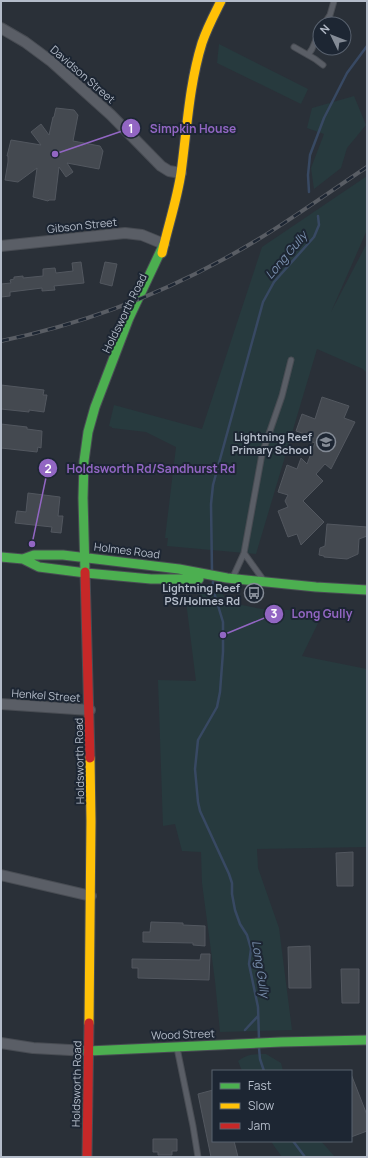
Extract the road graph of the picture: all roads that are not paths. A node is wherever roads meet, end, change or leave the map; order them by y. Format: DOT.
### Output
graph roads {
  1 [pos="220,1"];
  2 [pos="334,1"];
  3 [pos="329,16"];
  4 [pos="1,28"];
  5 [pos="294,47"];
  6 [pos="312,49"];
  7 [pos="308,54"];
  8 [pos="323,65"];
  9 [pos="180,173"];
  10 [pos="164,244"];
  11 [pos="1,246"];
  12 [pos="291,360"];
  13 [pos="244,553"];
  14 [pos="1,557"];
  15 [pos="85,557"];
  16 [pos="23,560"];
  17 [pos="86,573"];
  18 [pos="206,576"];
  19 [pos="230,578"];
  20 [pos="264,581"];
  21 [pos="367,590"];
  22 [pos="1,704"];
  23 [pos="90,710"];
  24 [pos="1,875"];
  25 [pos="91,896"];
  26 [pos="367,1040"];
  27 [pos="1,1043"];
  28 [pos="176,1047"];
  29 [pos="88,1050"];
  30 [pos="86,1157"];
  31 [pos="198,1157"];
  1 -- 9 [label="main road, Holdsworth Road"];
  2 -- 3 [label="lane"];
  4 -- 9 [label="street, Davidson Street"];
  5 -- 7 [label="lane"];
  6 -- 7 [label="lane"];
  7 -- 8 [label="lane"];
  9 -- 10 [label="main road, Holdsworth Road"];
  10 -- 11 [label="street, Gibson Street"];
  10 -- 15 [label="main road, Holdsworth Road"];
  12 -- 13 [label="lane"];
  13 -- 19 [label="lane"];
  13 -- 20 [label="lane"];
  14 -- 16 [label="main road, Holmes Road"];
  15 -- 16 [label="main road, Holmes Road"];
  15 -- 17 [label="main road, Holdsworth Road"];
  15 -- 18 [label="main road, Holmes Road"];
  16 -- 17 [label="main road, Holmes Road"];
  17 -- 18 [label="main road, Holmes Road"];
  17 -- 23 [label="main road, Holdsworth Road"];
  18 -- 19 [label="main road, Holmes Road"];
  19 -- 20 [label="main road, Holmes Road"];
  20 -- 21 [label="main road, Holmes Road"];
  22 -- 23 [label="street, Henkel Street"];
  23 -- 25 [label="main road, Holdsworth Road"];
  24 -- 25 [label="street"];
  25 -- 29 [label="main road, Holdsworth Road"];
  26 -- 28 [label="main road, Wood Street"];
  27 -- 29 [label="street, Wood Street"];
  28 -- 29 [label="main road, Wood Street"];
  28 -- 31 [label="lane"];
  29 -- 30 [label="main road, Holdsworth Road"];
}
